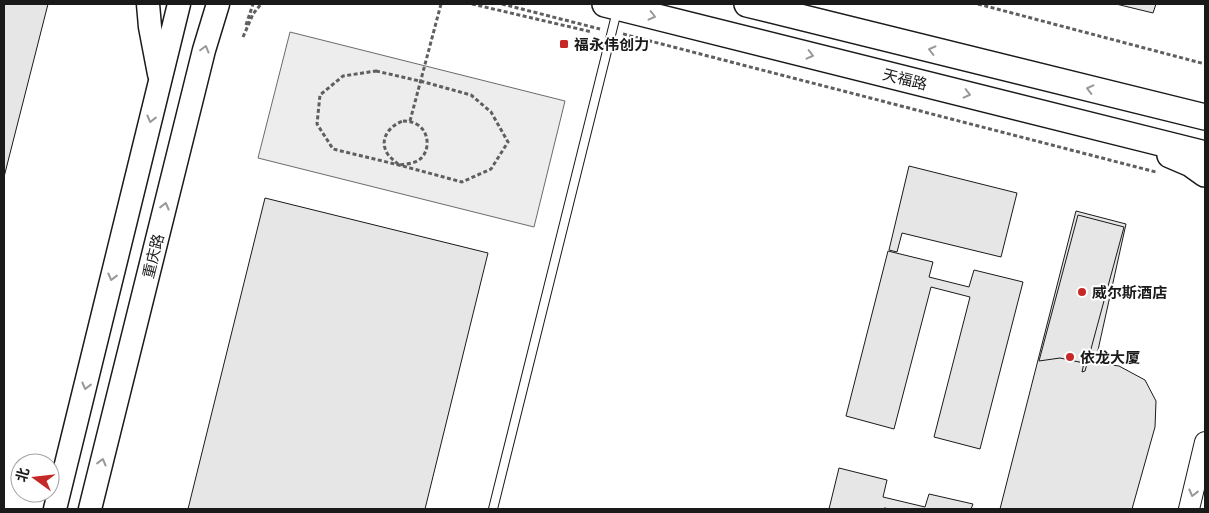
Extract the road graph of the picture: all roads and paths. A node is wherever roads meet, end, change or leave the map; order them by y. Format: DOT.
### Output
graph roads {
  1 [pos="148,4"];
  2 [pos="178,4"];
  3 [pos="253,4"];
  4 [pos="261,4"];
  5 [pos="441,4"];
  6 [pos="472,4"];
  7 [pos="502,4"];
  8 [pos="747,4"];
  9 [pos="978,4"];
  10 [pos="218,5"];
  11 [pos="611,5"];
  12 [pos="592,32"];
  13 [pos="612,32"];
  14 [pos="1205,64"];
  15 [pos="160,81"];
  16 [pos="420,81"];
  17 [pos="1128,98"];
  18 [pos="1205,104"];
  19 [pos="1205,117"];
  20 [pos="410,121"];
  21 [pos="1122,133"];
  22 [pos="1205,154"];
  23 [pos="399,165"];
  24 [pos="1157,172"];
  25 [pos="1205,174"];
  26 [pos="1205,442"];
  27 [pos="55,509"];
  28 [pos="90,509"];
  29 [pos="493,509"];
  30 [pos="1189,509"];
  1 -- 15 [label="main road"];
  2 -- 15 [label="main road"];
  3 -- 4 [label="path"];
  5 -- 16 [label="path"];
  6 -- 12 [label="path"];
  7 -- 13 [label="path"];
  17 -- 8 [label="main road, one-way"];
  9 -- 14 [label="path"];
  28 -- 10 [label="main road, 重庆路, one-way"];
  11 -- 13 [label="lane"];
  11 -- 21 [label="main road, 天福路, one-way"];
  13 -- 24 [label="path"];
  13 -- 29 [label="lane"];
  15 -- 27 [label="main road, one-way"];
  16 -- 20 [label="path"];
  16 -- 23 [label="path"];
  16 -- 23 [label="path"];
  17 -- 18 [label="main road"];
  17 -- 19 [label="main road"];
  20 -- 23 [label="path"];
  20 -- 23 [label="path"];
  21 -- 22 [label="main road, 天福路"];
  21 -- 25 [label="main road"];
  26 -- 30 [label="street, one-way"];
}
